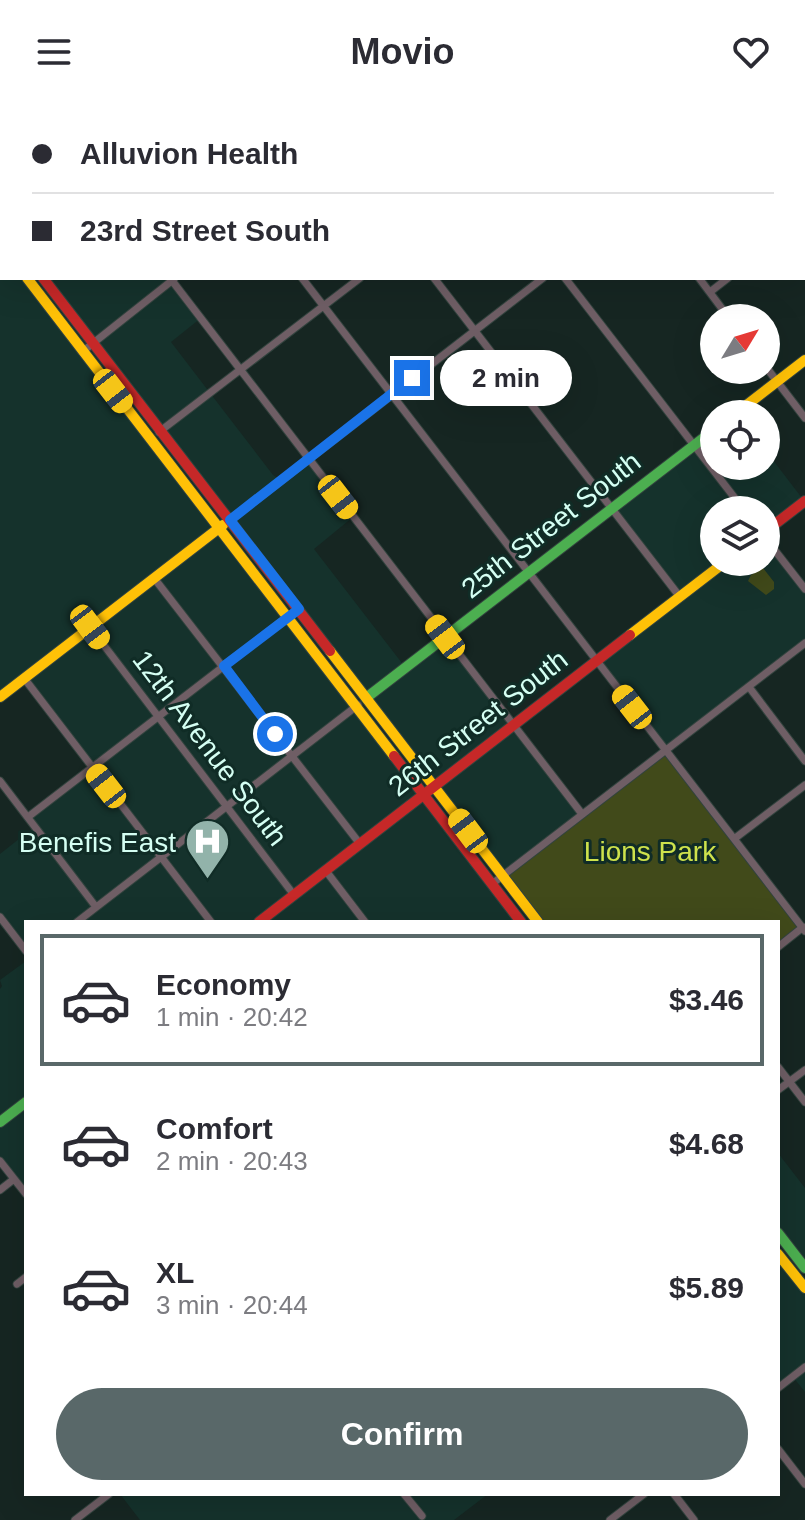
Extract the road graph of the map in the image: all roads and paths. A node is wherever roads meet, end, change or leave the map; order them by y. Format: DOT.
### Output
graph roads {
  1 [pos="28,280"];
  2 [pos="45,280"];
  3 [pos="172,280"];
  4 [pos="174,280"];
  5 [pos="304,280"];
  6 [pos="357,280"];
  7 [pos="436,280"];
  8 [pos="540,280"];
  9 [pos="567,280"];
  10 [pos="701,280"];
  11 [pos="725,280"];
  12 [pos="710,292"];
  13 [pos="719,304"];
  14 [pos="324,306"];
  15 [pos="475,331"];
  16 [pos="93,344"];
  17 [pos="82,352"];
  18 [pos="805,360"];
  19 [pos="241,369"];
  20 [pos="780,380"];
  21 [pos="774,384"];
  22 [pos="779,384"];
  23 [pos="391,394"];
  24 [pos="753,400"];
  25 [pos="805,418"];
  26 [pos="161,431"];
  27 [pos="151,439"];
  28 [pos="700,441"];
  29 [pos="695,445"];
  30 [pos="309,459"];
  31 [pos="733,496"];
  32 [pos="805,501"];
  33 [pos="612,508"];
  34 [pos="230,520"];
  35 [pos="780,520"];
  36 [pos="220,528"];
  37 [pos="780,557"];
  38 [pos="528,573"];
  39 [pos="707,576"];
  40 [pos="154,578"];
  41 [pos="805,589"];
  42 [pos="680,597"];
  43 [pos="299,609"];
  44 [pos="289,617"];
  45 [pos="90,627"];
  46 [pos="445,637"];
  47 [pos="805,643"];
  48 [pos="597,661"];
  49 [pos="224,666"];
  50 [pos="24,678"];
  51 [pos="749,687"];
  52 [pos="0,697"];
  53 [pos="366,698"];
  54 [pos="356,707"];
  55 [pos="158,717"];
  56 [pos="514,725"];
  57 [pos="665,750"];
  58 [pos="292,756"];
  59 [pos="805,761"];
  60 [pos="92,768"];
  61 [pos="0,781"];
  62 [pos="805,785"];
  63 [pos="435,788"];
  64 [pos="423,796"];
  65 [pos="226,806"];
  66 [pos="582,814"];
  67 [pos="28,817"];
  68 [pos="734,839"];
  69 [pos="360,844"];
  70 [pos="161,857"];
  71 [pos="326,871"];
  72 [pos="502,875"];
  73 [pos="492,884"];
  74 [pos="294,895"];
  75 [pos="96,907"];
  76 [pos="0,917"];
  77 [pos="80,920"];
  78 [pos="209,920"];
  79 [pos="262,920"];
  80 [pos="363,920"];
  81 [pos="519,920"];
  82 [pos="536,920"];
  83 [pos="804,928"];
  84 [pos="780,946"];
  85 [pos="24,948"];
  86 [pos="780,1070"];
  87 [pos="805,1070"];
  88 [pos="789,1082"];
  89 [pos="780,1089"];
  90 [pos="805,1102"];
  91 [pos="24,1104"];
  92 [pos="0,1122"];
  93 [pos="0,1161"];
  94 [pos="14,1179"];
  95 [pos="0,1190"];
  96 [pos="24,1192"];
  97 [pos="780,1236"];
  98 [pos="780,1257"];
  99 [pos="805,1268"];
  100 [pos="24,1279"];
  101 [pos="17,1284"];
  102 [pos="805,1288"];
  103 [pos="805,1367"];
  104 [pos="780,1386"];
  105 [pos="780,1452"];
  106 [pos="805,1484"];
  107 [pos="106,1496"];
  108 [pos="406,1496"];
  109 [pos="641,1496"];
  110 [pos="676,1496"];
  111 [pos="422,1516"];
  112 [pos="75,1520"];
  113 [pos="610,1520"];
  114 [pos="694,1520"];
  1 -- 17 [label="main road"];
  2 -- 16 [label="main road"];
  3 -- 16 [label="street"];
  4 -- 19 [label="street"];
  5 -- 14 [label="street"];
  6 -- 14 [label="street"];
  7 -- 15 [label="street"];
  8 -- 15 [label="street"];
  9 -- 29 [label="street"];
  10 -- 12 [label="street"];
  11 -- 12 [label="street"];
  12 -- 13 [label="street"];
  14 -- 19 [label="street"];
  14 -- 23 [label="street"];
  15 -- 23 [label="street"];
  15 -- 33 [label="street"];
  16 -- 17 [label="street"];
  16 -- 26 [label="main road"];
  17 -- 27 [label="main road"];
  18 -- 20 [label="main road"];
  19 -- 26 [label="street"];
  19 -- 30 [label="street"];
  21 -- 24 [label="main road"];
  22 -- 25 [label="street"];
  23 -- 30 [label="street"];
  23 -- 38 [label="street"];
  26 -- 27 [label="street"];
  26 -- 34 [label="main road"];
  27 -- 36 [label="main road"];
  28 -- 29 [label="main road, 25th Street South"];
  29 -- 31 [label="street"];
  29 -- 33 [label="main road, 25th Street South"];
  30 -- 34 [label="street"];
  30 -- 46 [label="street"];
  32 -- 35 [label="main road"];
  33 -- 38 [label="main road, 25th Street South"];
  33 -- 42 [label="street"];
  34 -- 36 [label="main road"];
  34 -- 43 [label="main road"];
  36 -- 40 [label="main road"];
  36 -- 44 [label="main road"];
  37 -- 41 [label="street"];
  38 -- 46 [label="main road, 25th Street South"];
  38 -- 48 [label="street"];
  39 -- 42 [label="main road, 26th Street South"];
  40 -- 45 [label="main road"];
  40 -- 49 [label="street"];
  42 -- 48 [label="main road, 26th Street South"];
  43 -- 44 [label="street"];
  43 -- 53 [label="main road"];
  44 -- 49 [label="street"];
  44 -- 54 [label="main road"];
  45 -- 50 [label="main road"];
  45 -- 55 [label="street, 12th Avenue South"];
  46 -- 53 [label="main road, 25th Street South"];
  46 -- 56 [label="street"];
  47 -- 51 [label="street"];
  48 -- 56 [label="main road, 26th Street South"];
  48 -- 57 [label="street"];
  49 -- 55 [label="street"];
  49 -- 58 [label="street"];
  50 -- 52 [label="main road"];
  50 -- 60 [label="street"];
  51 -- 57 [label="street"];
  51 -- 59 [label="street"];
  53 -- 54 [label="street, 25th Street South"];
  53 -- 63 [label="main road"];
  54 -- 58 [label="street, 25th Street South"];
  54 -- 64 [label="main road"];
  55 -- 60 [label="street"];
  55 -- 65 [label="street, 12th Avenue South"];
  56 -- 63 [label="main road, 26th Street South"];
  56 -- 66 [label="street"];
  57 -- 66 [label="street"];
  57 -- 68 [label="street"];
  58 -- 65 [label="street, 25th Street South"];
  58 -- 69 [label="street"];
  60 -- 67 [label="street"];
  60 -- 70 [label="street"];
  61 -- 67 [label="street"];
  62 -- 68 [label="street"];
  63 -- 64 [label="main road, 26th Street South"];
  63 -- 72 [label="main road"];
  64 -- 69 [label="main road, 26th Street South"];
  64 -- 73 [label="main road"];
  65 -- 70 [label="street, 25th Street South"];
  65 -- 74 [label="street, 12th Avenue South"];
  66 -- 72 [label="street"];
  67 -- 75 [label="street"];
  68 -- 83 [label="street"];
  69 -- 71 [label="main road, 26th Street South"];
  70 -- 75 [label="street, 25th Street South"];
  70 -- 78 [label="street"];
  71 -- 74 [label="main road, 26th Street South"];
  71 -- 80 [label="street"];
  72 -- 73 [label="street"];
  72 -- 82 [label="main road"];
  73 -- 81 [label="main road"];
  74 -- 79 [label="main road, 26th Street South"];
  75 -- 77 [label="street, 25th Street South"];
  76 -- 85 [label="street"];
  83 -- 84 [label="street"];
  86 -- 88 [label="street"];
  87 -- 88 [label="street"];
  88 -- 89 [label="street"];
  88 -- 90 [label="street"];
  91 -- 92 [label="main road"];
  93 -- 94 [label="street"];
  94 -- 95 [label="street"];
  94 -- 96 [label="street"];
  97 -- 99 [label="main road"];
  98 -- 102 [label="main road"];
  100 -- 101 [label="street"];
  103 -- 104 [label="street"];
  105 -- 106 [label="street"];
  107 -- 112 [label="street"];
  108 -- 111 [label="street"];
  109 -- 113 [label="street"];
  110 -- 114 [label="street"];
}
